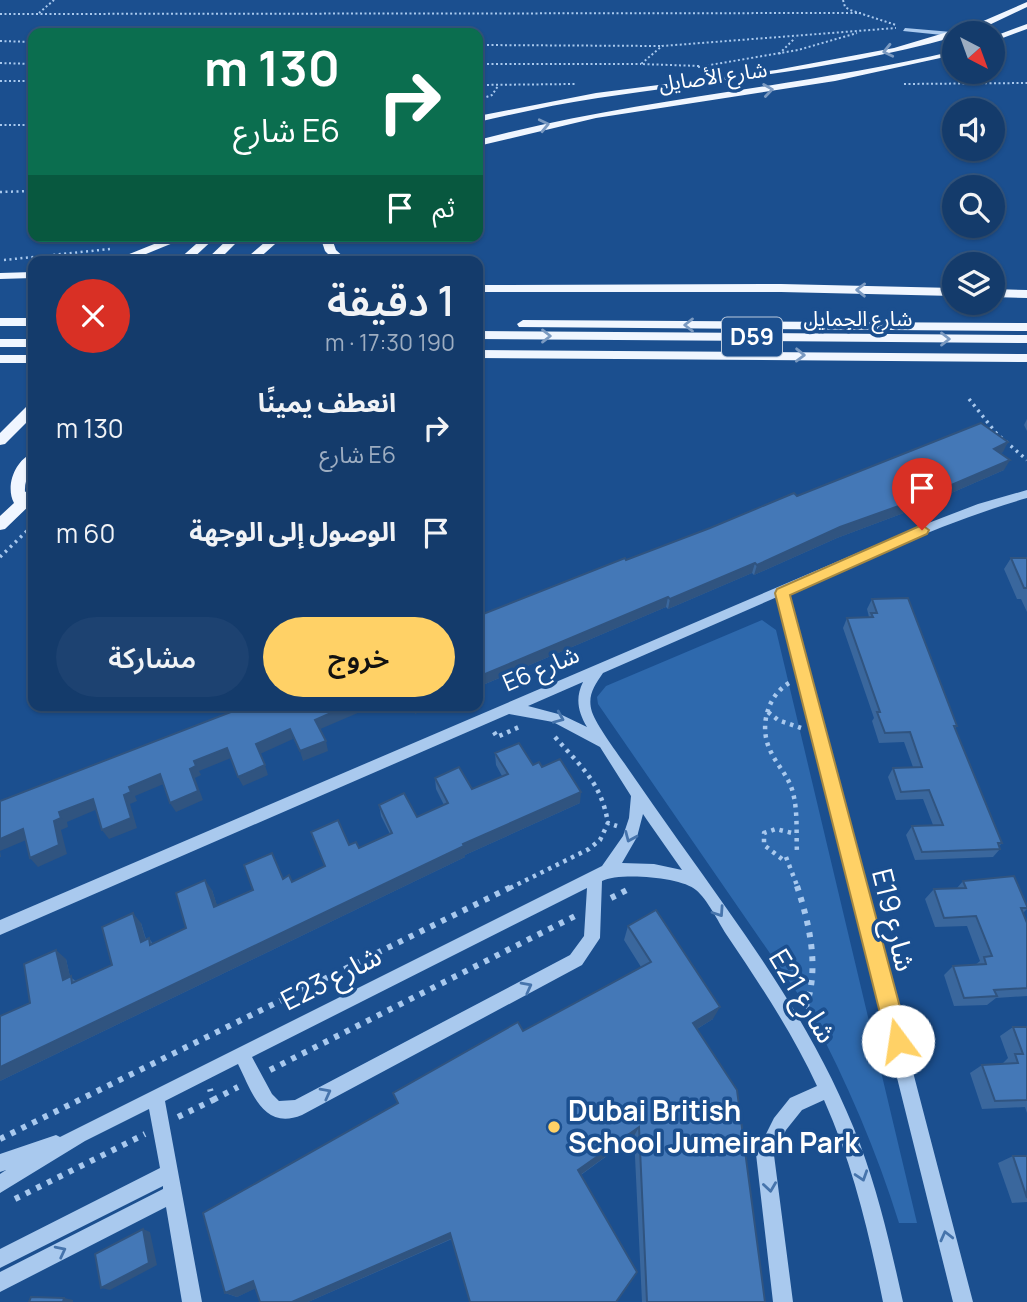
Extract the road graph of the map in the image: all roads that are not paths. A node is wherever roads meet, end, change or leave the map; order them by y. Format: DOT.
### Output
graph roads {
  1 [pos="1027,4"];
  2 [pos="986,21"];
  3 [pos="1027,26"];
  4 [pos="942,33"];
  5 [pos="1005,35"];
  6 [pos="942,37"];
  7 [pos="915,45"];
  8 [pos="942,56"];
  9 [pos="483,118"];
  10 [pos="483,142"];
  11 [pos="169,242"];
  12 [pos="205,242"];
  13 [pos="232,242"];
  14 [pos="272,242"];
  15 [pos="131,256"];
  16 [pos="189,256"];
  17 [pos="216,256"];
  18 [pos="255,256"];
  19 [pos="28,275"];
  20 [pos="0,276"];
  21 [pos="0,286"];
  22 [pos="28,286"];
  23 [pos="483,289"];
  24 [pos="942,292"];
  25 [pos="1005,293"];
  26 [pos="1027,294"];
  27 [pos="0,322"];
  28 [pos="28,322"];
  29 [pos="483,323"];
  30 [pos="1027,327"];
  31 [pos="0,333"];
  32 [pos="28,333"];
  33 [pos="483,335"];
  34 [pos="1027,339"];
  35 [pos="0,343"];
  36 [pos="28,343"];
  37 [pos="483,354"];
  38 [pos="1027,358"];
  39 [pos="0,359"];
  40 [pos="28,359"];
  41 [pos="28,413"];
  42 [pos="0,441"];
  43 [pos="28,464"];
  44 [pos="1027,495"];
  45 [pos="28,498"];
  46 [pos="28,500"];
  47 [pos="0,525"];
  48 [pos="782,593"];
  49 [pos="601,668"];
  50 [pos="506,708"];
  51 [pos="605,747"];
  52 [pos="638,796"];
  53 [pos="601,874"];
  54 [pos="698,883"];
  55 [pos="0,928"];
  56 [pos="241,1054"];
  57 [pos="827,1090"];
  58 [pos="156,1097"];
  59 [pos="79,1135"];
  60 [pos="0,1163"];
  61 [pos="169,1173"];
  62 [pos="0,1184"];
  63 [pos="173,1194"];
  64 [pos="0,1259"];
  65 [pos="0,1282"];
  66 [pos="192,1302"];
  67 [pos="783,1302"];
  68 [pos="893,1302"];
  69 [pos="963,1302"];
  1 -- 2 [label="main road, شارع الأصايل"];
  3 -- 5 [label="main road"];
  4 -- 7 [label="street"];
  6 -- 7 [label="main road, شارع الأصايل"];
  7 -- 9 [label="main road, شارع الأصايل, one-way"];
  10 -- 8 [label="main road, شارع الأصايل, one-way"];
  11 -- 15 [label="main road"];
  12 -- 16 [label="main road"];
  13 -- 17 [label="main road"];
  14 -- 18 [label="main road"];
  19 -- 20 [label="main road"];
  21 -- 22 [label="main road"];
  24 -- 23 [label="main road, D59, one-way"];
  25 -- 26 [label="main road"];
  27 -- 28 [label="main road"];
  30 -- 29 [label="main road, شارع الجمايل / D59, one-way"];
  31 -- 32 [label="main road"];
  33 -- 34 [label="main road, شارع الجمايل / D59, one-way"];
  35 -- 36 [label="main road"];
  37 -- 38 [label="main road, D59, one-way"];
  39 -- 40 [label="main road"];
  41 -- 42 [label="main road"];
  43 -- 45 [label="main road"];
  44 -- 48 [label="street, E6 شارع"];
  46 -- 47 [label="main road"];
  48 -- 49 [label="street, E6 شارع"];
  69 -- 48 [label="street, E19 شارع, one-way"];
  49 -- 50 [label="street, E6 شارع"];
  49 -- 51 [label="street, E21 شارع"];
  50 -- 51 [label="street, E21 شارع, one-way"];
  50 -- 55 [label="street, E6 شارع"];
  51 -- 52 [label="street, E21 شارع"];
  52 -- 53 [label="street, E23 شارع, one-way"];
  52 -- 54 [label="street, E21 شارع"];
  53 -- 54 [label="street, E23 شارع"];
  53 -- 56 [label="street, E23 شارع"];
  56 -- 53 [label="street, one-way"];
  54 -- 57 [label="street, E21 شارع, one-way"];
  56 -- 58 [label="street, E23 شارع"];
  57 -- 67 [label="street, one-way"];
  57 -- 68 [label="street, E21 شارع, one-way"];
  58 -- 59 [label="street, E23 شارع"];
  58 -- 61 [label="street"];
  59 -- 60 [label="street, E23 شارع"];
  59 -- 62 [label="street, E23 شارع"];
  61 -- 63 [label="street"];
  61 -- 64 [label="street"];
  65 -- 63 [label="street, one-way"];
  63 -- 66 [label="street"];
}
